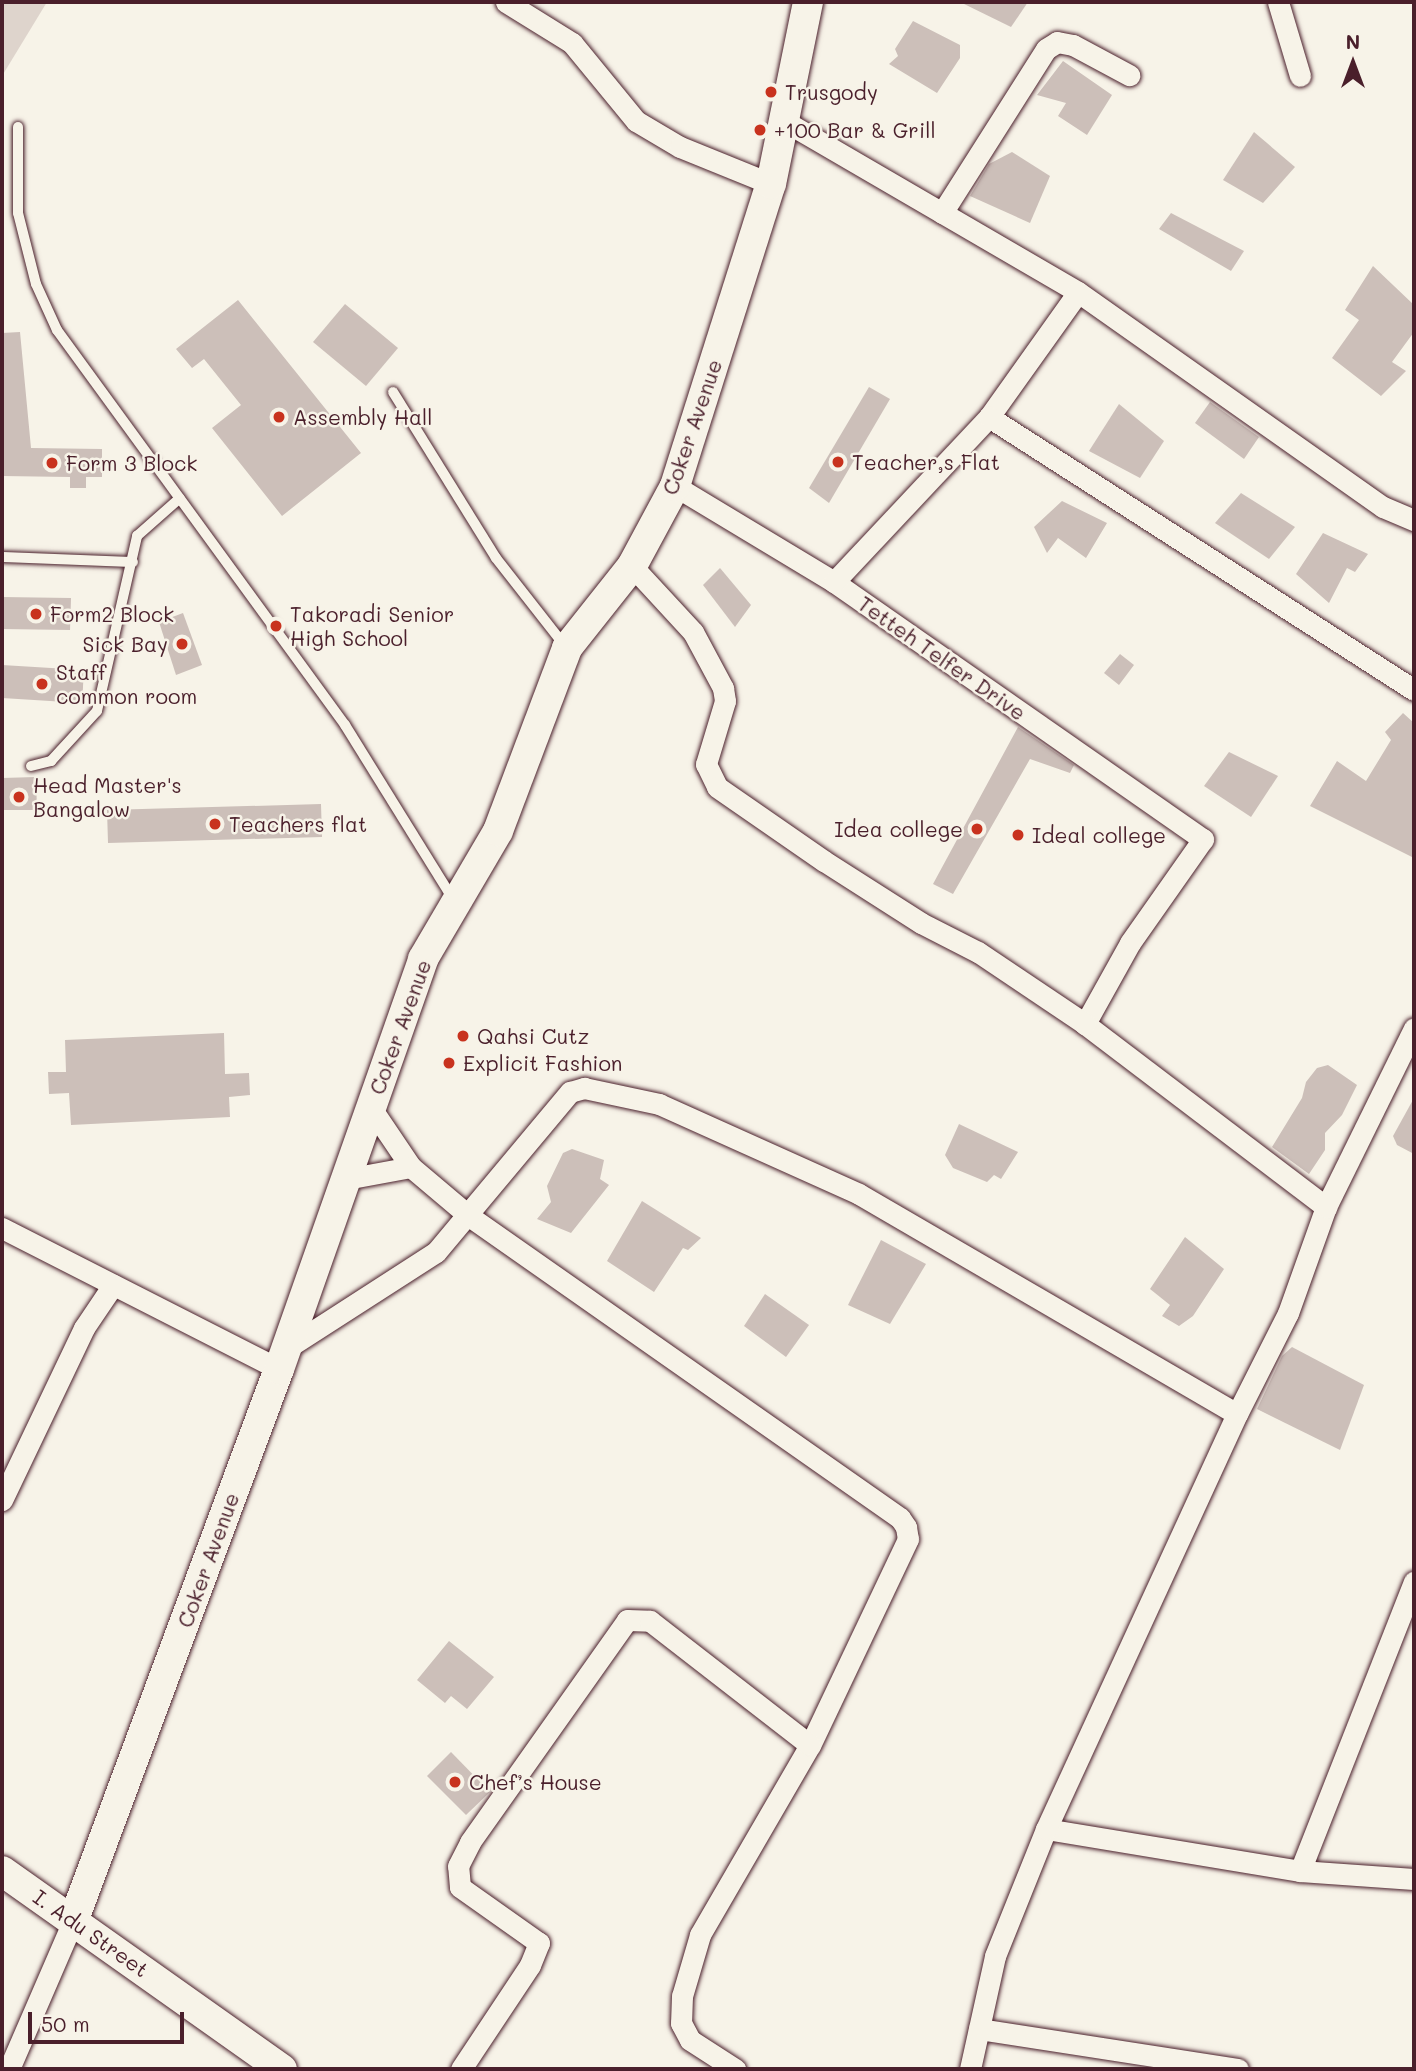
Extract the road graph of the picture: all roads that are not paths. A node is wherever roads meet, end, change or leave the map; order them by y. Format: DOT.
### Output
graph roads {
  1 [pos="506,2"];
  2 [pos="808,2"];
  3 [pos="1278,2"];
  4 [pos="1129,75"];
  5 [pos="1300,76"];
  6 [pos="786,122"];
  7 [pos="18,127"];
  8 [pos="771,184"];
  9 [pos="942,213"];
  10 [pos="1078,292"];
  11 [pos="393,392"];
  12 [pos="989,417"];
  13 [pos="675,486"];
  14 [pos="180,498"];
  15 [pos="1414,520"];
  16 [pos="2,557"];
  17 [pos="132,562"];
  18 [pos="632,566"];
  19 [pos="834,582"];
  20 [pos="567,648"];
  21 [pos="1414,690"];
  22 [pos="31,766"];
  23 [pos="455,901"];
  24 [pos="1085,1024"];
  25 [pos="1414,1028"];
  26 [pos="371,1108"];
  27 [pos="411,1167"];
  28 [pos="346,1180"];
  29 [pos="1326,1207"];
  30 [pos="469,1216"];
  31 [pos="2,1228"];
  32 [pos="113,1285"];
  33 [pos="283,1359"];
  34 [pos="1237,1413"];
  35 [pos="2,1500"];
  36 [pos="1414,1583"];
  37 [pos="810,1745"];
  38 [pos="1046,1829"];
  39 [pos="2,1871"];
  40 [pos="1300,1871"];
  41 [pos="1414,1879"];
  42 [pos="74,1919"];
  43 [pos="979,2029"];
  44 [pos="9,2069"];
  45 [pos="282,2069"];
  46 [pos="461,2069"];
  47 [pos="735,2069"];
  48 [pos="970,2069"];
  49 [pos="1238,2069"];
  1 -- 8 [label="street"];
  2 -- 6 [label="street, Coker Avenue"];
  3 -- 5 [label="street"];
  4 -- 9 [label="street"];
  6 -- 8 [label="street, Coker Avenue"];
  6 -- 9 [label="street"];
  7 -- 14 [label="lane"];
  8 -- 13 [label="street, Coker Avenue"];
  9 -- 10 [label="street"];
  10 -- 12 [label="street"];
  10 -- 15 [label="street"];
  11 -- 20 [label="lane"];
  12 -- 19 [label="street"];
  12 -- 21 [label="street"];
  13 -- 18 [label="street, Coker Avenue"];
  13 -- 19 [label="street, Tetteh Telfer Drive"];
  14 -- 17 [label="lane"];
  14 -- 23 [label="lane"];
  16 -- 17 [label="lane"];
  17 -- 22 [label="lane"];
  18 -- 20 [label="street, Coker Avenue"];
  18 -- 24 [label="street"];
  19 -- 24 [label="street, Tetteh Telfer Drive"];
  20 -- 23 [label="street, Coker Avenue"];
  23 -- 26 [label="street, Coker Avenue"];
  24 -- 29 [label="street"];
  25 -- 29 [label="street"];
  26 -- 27 [label="street"];
  26 -- 28 [label="street, Coker Avenue"];
  27 -- 28 [label="street"];
  27 -- 30 [label="street"];
  28 -- 33 [label="street, Coker Avenue"];
  29 -- 34 [label="street"];
  30 -- 33 [label="street"];
  30 -- 34 [label="street"];
  30 -- 37 [label="street"];
  31 -- 32 [label="street"];
  32 -- 33 [label="street"];
  32 -- 35 [label="street"];
  33 -- 42 [label="street, Coker Avenue"];
  34 -- 38 [label="street"];
  36 -- 40 [label="street"];
  37 -- 46 [label="street"];
  37 -- 47 [label="street"];
  38 -- 40 [label="street"];
  38 -- 43 [label="street"];
  39 -- 42 [label="street, I. Adu Street"];
  40 -- 41 [label="street"];
  42 -- 44 [label="street, Coker Avenue"];
  42 -- 45 [label="street, I. Adu Street"];
  43 -- 48 [label="street"];
  43 -- 49 [label="street"];
}
